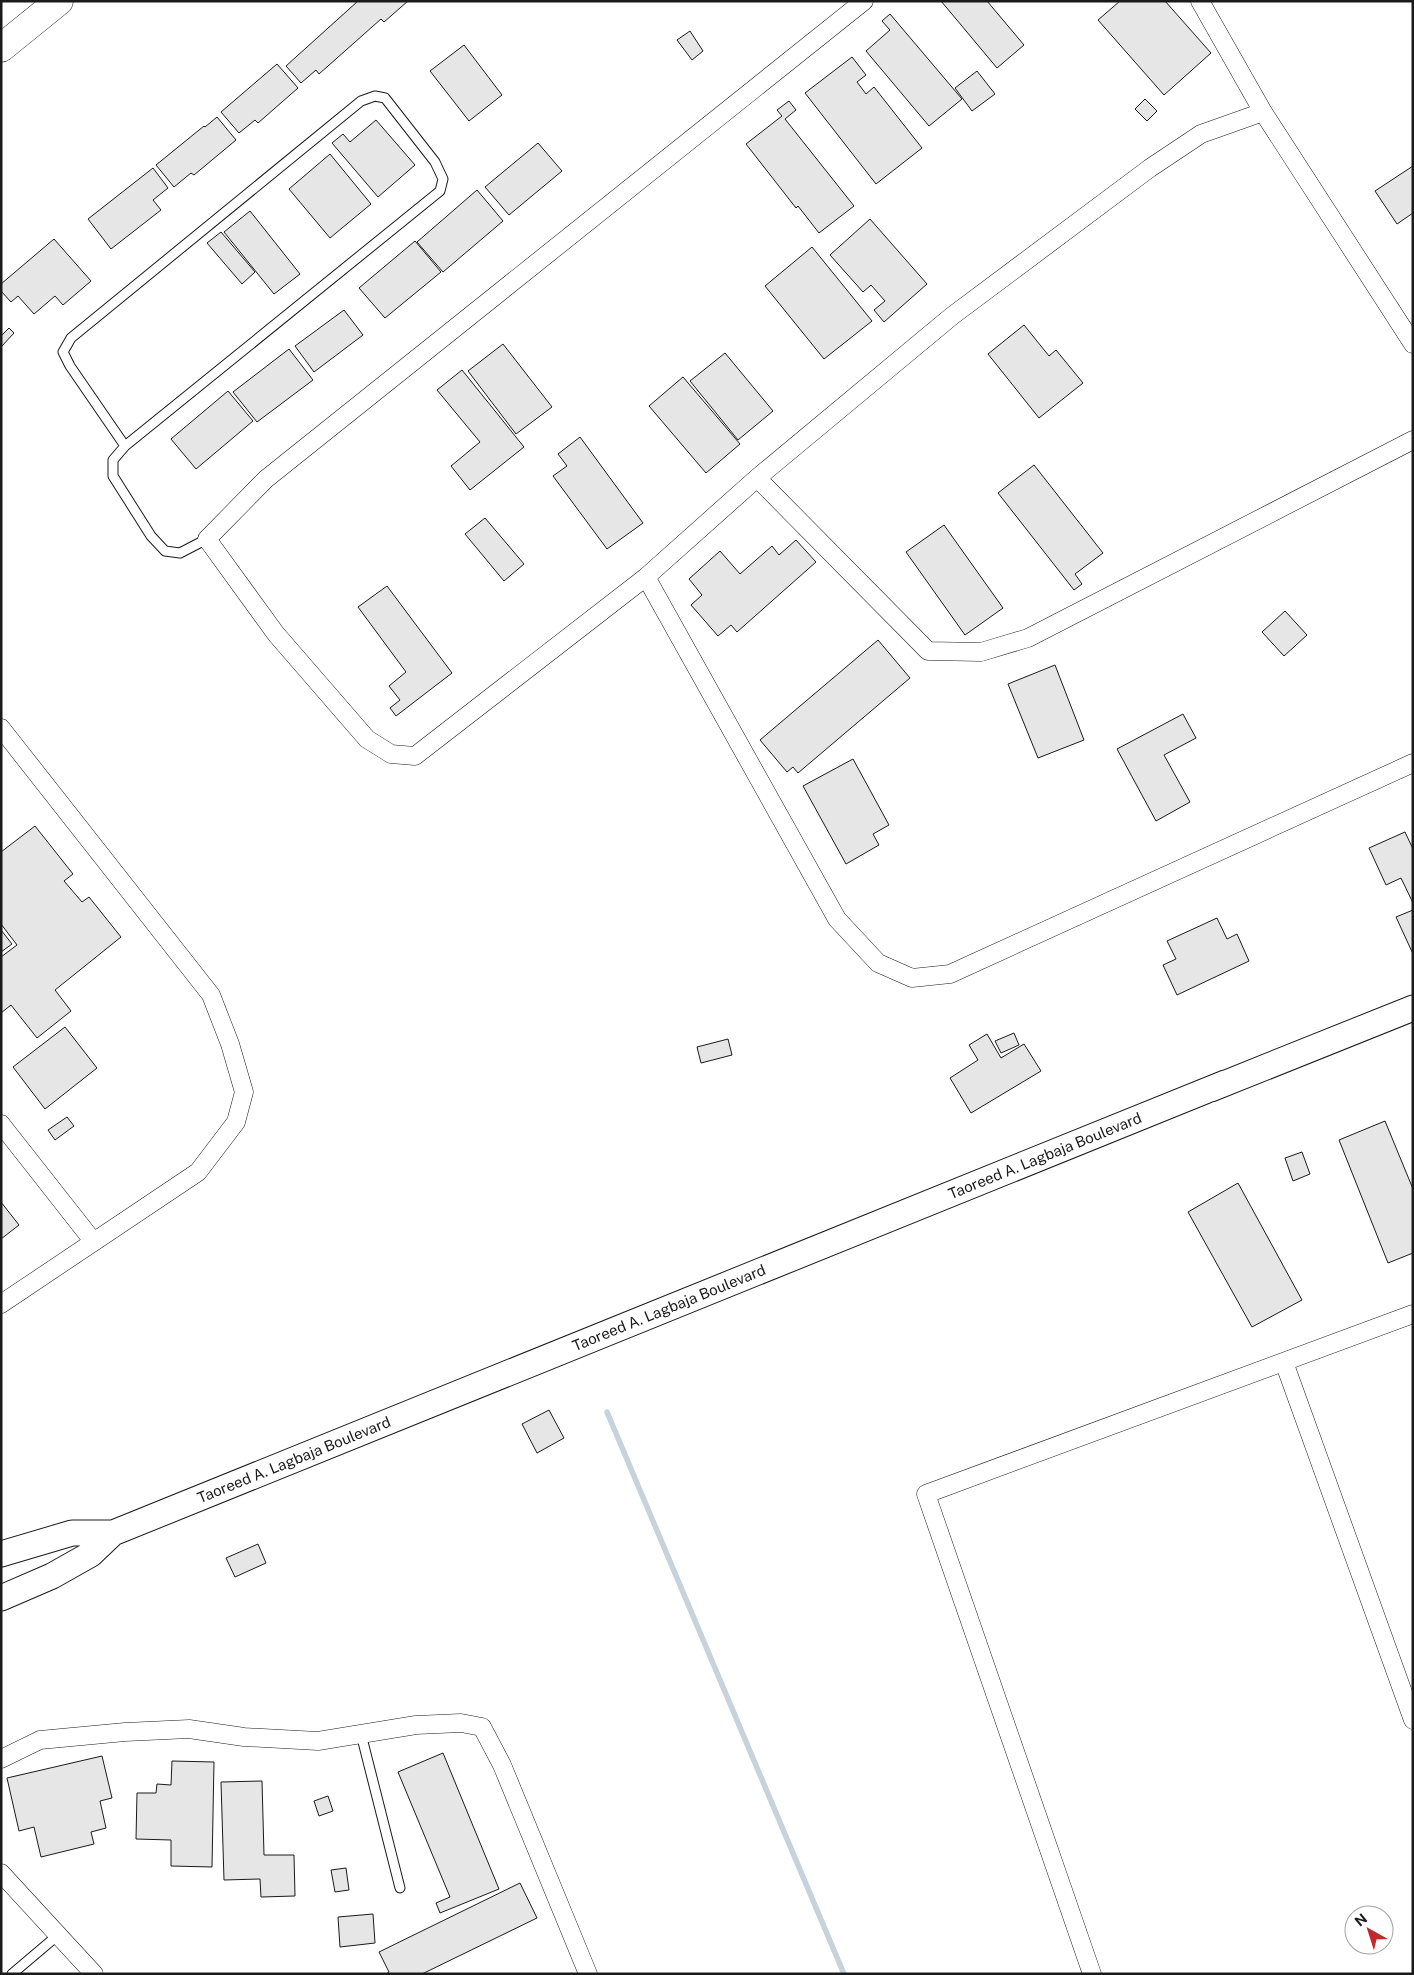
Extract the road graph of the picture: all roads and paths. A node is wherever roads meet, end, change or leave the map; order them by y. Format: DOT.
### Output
graph roads {
  1 [pos="39,1"];
  2 [pos="59,1"];
  3 [pos="864,1"];
  4 [pos="1200,1"];
  5 [pos="1,44"];
  6 [pos="1,48"];
  7 [pos="1263,112"];
  8 [pos="1413,344"];
  9 [pos="1413,440"];
  10 [pos="124,446"];
  11 [pos="757,478"];
  12 [pos="207,539"];
  13 [pos="646,577"];
  14 [pos="1,728"];
  15 [pos="1413,763"];
  16 [pos="1413,1008"];
  17 [pos="1225,1083"];
  18 [pos="1,1124"];
  19 [pos="1023,1164"];
  20 [pos="93,1241"];
  21 [pos="1,1304"];
  22 [pos="1413,1314"];
  23 [pos="1284,1362"];
  24 [pos="113,1532"];
  25 [pos="1,1554"];
  26 [pos="1,1598"];
  27 [pos="1413,1720"];
  28 [pos="361,1734"];
  29 [pos="1,1759"];
  30 [pos="1,1873"];
  31 [pos="400,1888"];
  32 [pos="58,1934"];
  33 [pos="12,1974"];
  34 [pos="94,1974"];
  35 [pos="588,1974"];
  36 [pos="1092,1974"];
  1 -- 5 [label="highway"];
  2 -- 6 [label="highway"];
  3 -- 12 [label="street"];
  4 -- 7 [label="street"];
  7 -- 8 [label="street"];
  7 -- 11 [label="street"];
  9 -- 11 [label="street"];
  10 -- 10 [label="lane"];
  10 -- 12 [label="lane"];
  11 -- 13 [label="street"];
  12 -- 13 [label="street"];
  13 -- 15 [label="street"];
  14 -- 20 [label="street"];
  16 -- 17 [label="street, Taoreed A. Lagbaja Boulevard"];
  17 -- 19 [label="street, Taoreed A. Lagbaja Boulevard"];
  17 -- 24 [label="street, Taoreed A. Lagbaja Boulevard"];
  18 -- 20 [label="street"];
  20 -- 21 [label="street"];
  22 -- 23 [label="street"];
  23 -- 27 [label="street"];
  23 -- 36 [label="street"];
  24 -- 25 [label="street, Taoreed A. Lagbaja Boulevard"];
  24 -- 26 [label="street, Taoreed A. Lagbaja Boulevard"];
  28 -- 29 [label="street"];
  28 -- 31 [label="lane"];
  28 -- 35 [label="street"];
  30 -- 32 [label="street"];
  32 -- 33 [label="lane"];
  32 -- 34 [label="street"];
}
